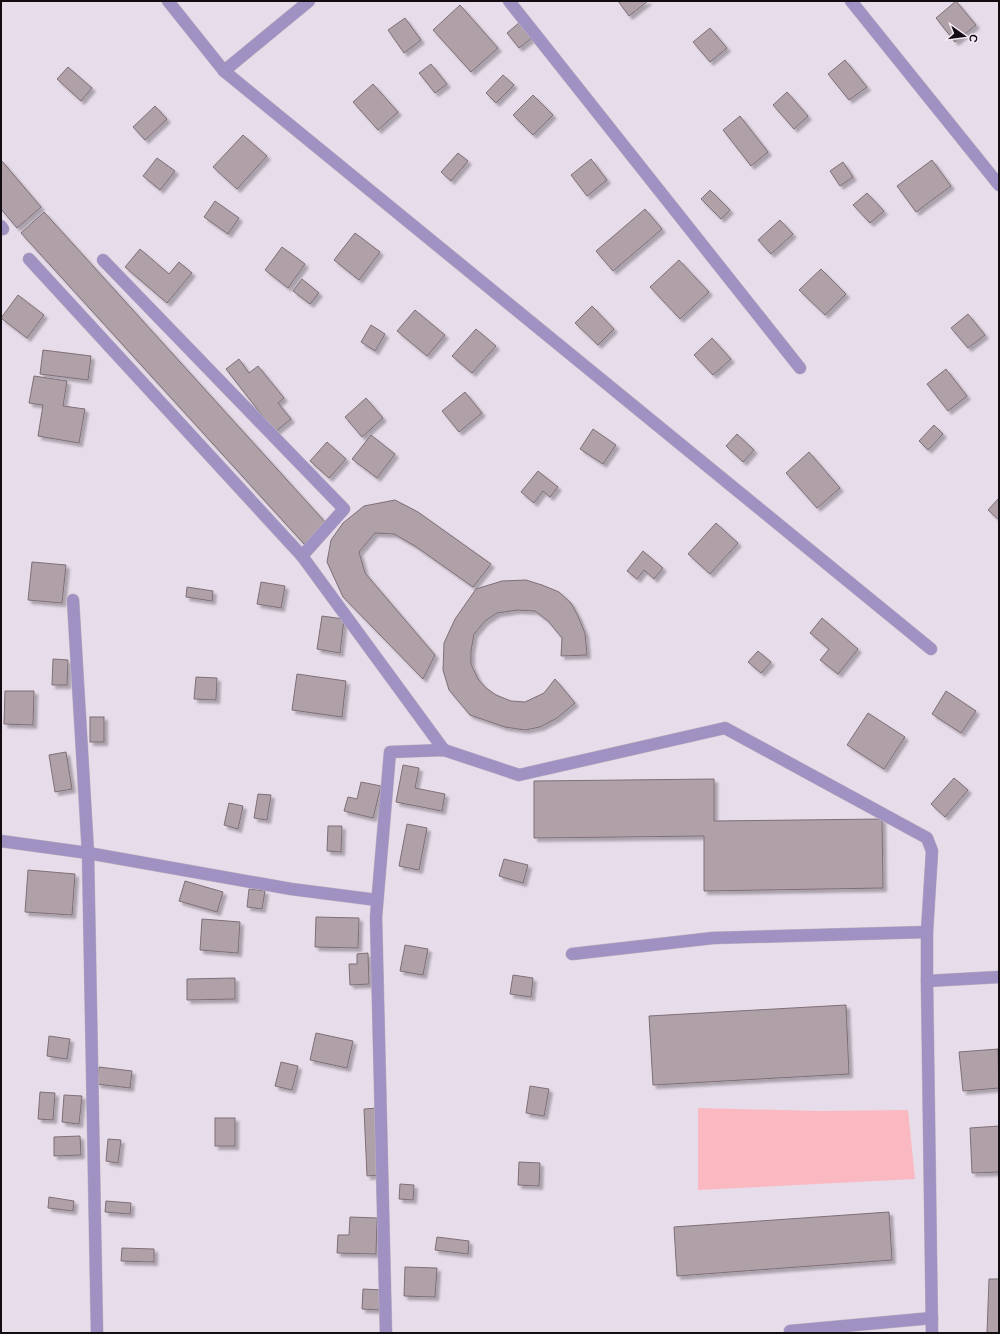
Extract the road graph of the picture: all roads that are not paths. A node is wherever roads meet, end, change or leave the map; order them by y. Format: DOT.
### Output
graph roads {
  1 [pos="168,1"];
  2 [pos="309,1"];
  3 [pos="509,1"];
  4 [pos="851,1"];
  5 [pos="224,71"];
  6 [pos="999,185"];
  7 [pos="29,259"];
  8 [pos="103,260"];
  9 [pos="800,368"];
  10 [pos="302,556"];
  11 [pos="73,600"];
  12 [pos="931,649"];
  13 [pos="444,750"];
  14 [pos="1,842"];
  15 [pos="88,853"];
  16 [pos="377,900"];
  17 [pos="927,932"];
  18 [pos="572,954"];
  19 [pos="999,977"];
  20 [pos="927,981"];
  21 [pos="932,1318"];
  22 [pos="97,1333"];
  23 [pos="386,1333"];
  24 [pos="790,1333"];
  25 [pos="932,1333"];
  1 -- 5 [label="lane"];
  2 -- 5 [label="lane"];
  3 -- 9 [label="lane"];
  4 -- 6 [label="lane"];
  5 -- 12 [label="lane"];
  7 -- 10 [label="lane"];
  8 -- 10 [label="lane"];
  10 -- 13 [label="lane"];
  11 -- 15 [label="lane"];
  13 -- 16 [label="lane"];
  13 -- 17 [label="lane"];
  14 -- 15 [label="lane"];
  15 -- 16 [label="lane"];
  15 -- 22 [label="lane"];
  16 -- 23 [label="lane"];
  17 -- 18 [label="lane"];
  17 -- 20 [label="lane"];
  19 -- 20 [label="lane"];
  20 -- 21 [label="lane"];
  21 -- 24 [label="lane"];
  21 -- 25 [label="lane"];
}
